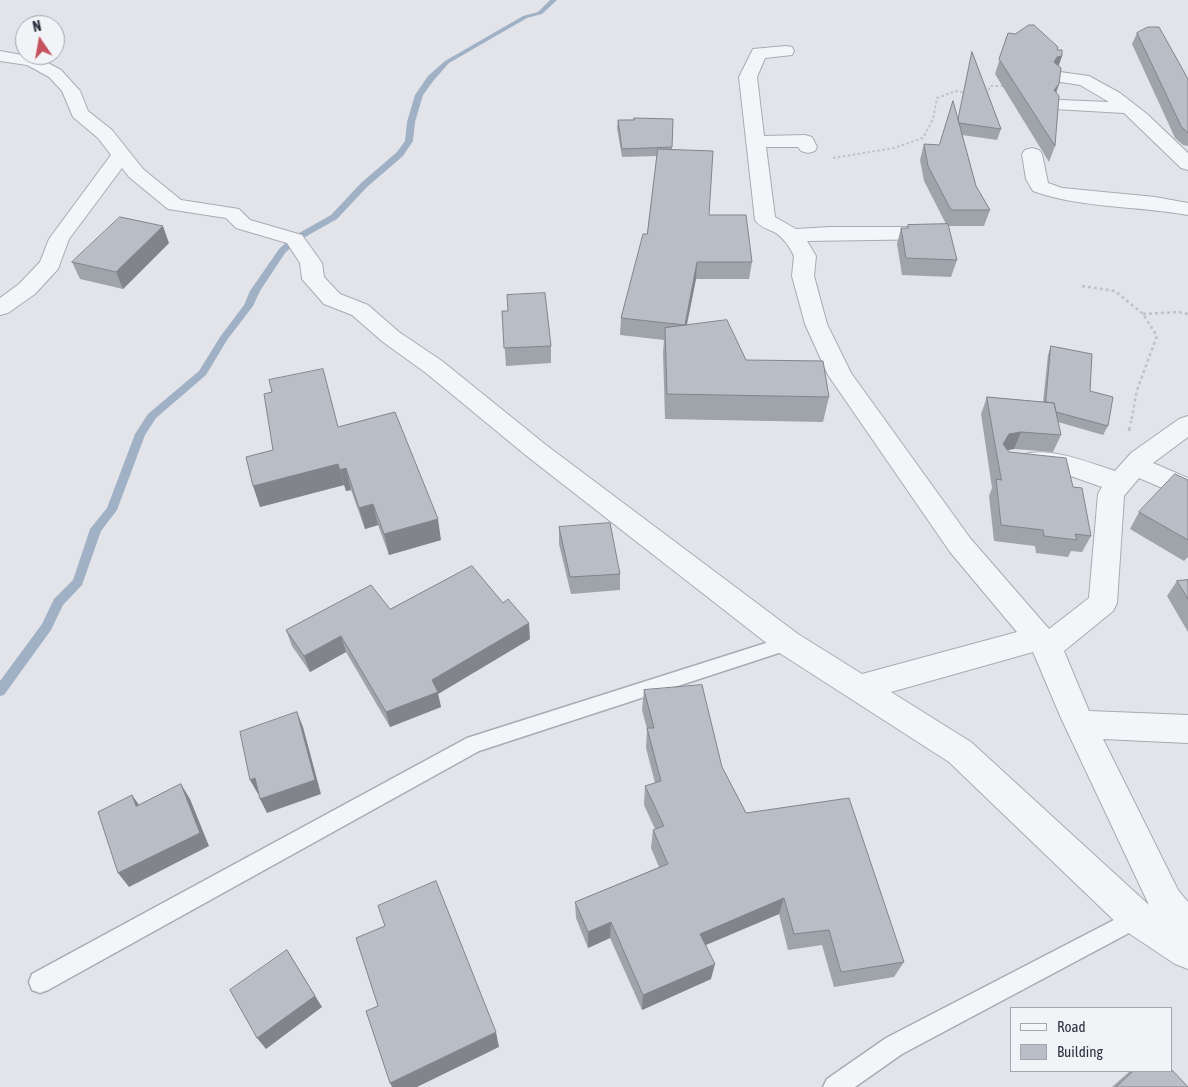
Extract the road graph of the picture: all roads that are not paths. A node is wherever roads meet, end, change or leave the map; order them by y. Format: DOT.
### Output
graph roads {
  1 [pos="786,51"];
  2 [pos="0,56"];
  3 [pos="1060,77"];
  4 [pos="1060,105"];
  5 [pos="1127,108"];
  6 [pos="756,142"];
  7 [pos="808,147"];
  8 [pos="1032,154"];
  9 [pos="121,155"];
  10 [pos="1188,164"];
  11 [pos="1188,209"];
  12 [pos="943,233"];
  13 [pos="791,236"];
  14 [pos="0,308"];
  15 [pos="1188,425"];
  16 [pos="1011,460"];
  17 [pos="1129,473"];
  18 [pos="1188,489"];
  19 [pos="1044,643"];
  20 [pos="788,644"];
  21 [pos="859,688"];
  22 [pos="1080,724"];
  23 [pos="1188,729"];
  24 [pos="1137,918"];
  25 [pos="1188,931"];
  26 [pos="1188,951"];
  27 [pos="40,982"];
  28 [pos="835,1087"];
  1 -- 6 [label="street"];
  2 -- 9 [label="street"];
  3 -- 5 [label="street"];
  4 -- 5 [label="street"];
  5 -- 10 [label="street"];
  6 -- 7 [label="street"];
  6 -- 13 [label="street"];
  8 -- 11 [label="street"];
  9 -- 14 [label="street"];
  9 -- 20 [label="street"];
  12 -- 13 [label="street"];
  13 -- 19 [label="street"];
  15 -- 17 [label="street"];
  16 -- 17 [label="street"];
  17 -- 18 [label="street"];
  17 -- 19 [label="street"];
  19 -- 21 [label="street"];
  19 -- 22 [label="street"];
  20 -- 21 [label="street"];
  20 -- 27 [label="lane"];
  21 -- 24 [label="street"];
  22 -- 23 [label="street"];
  22 -- 25 [label="street"];
  24 -- 26 [label="street"];
  24 -- 28 [label="lane"];
}
